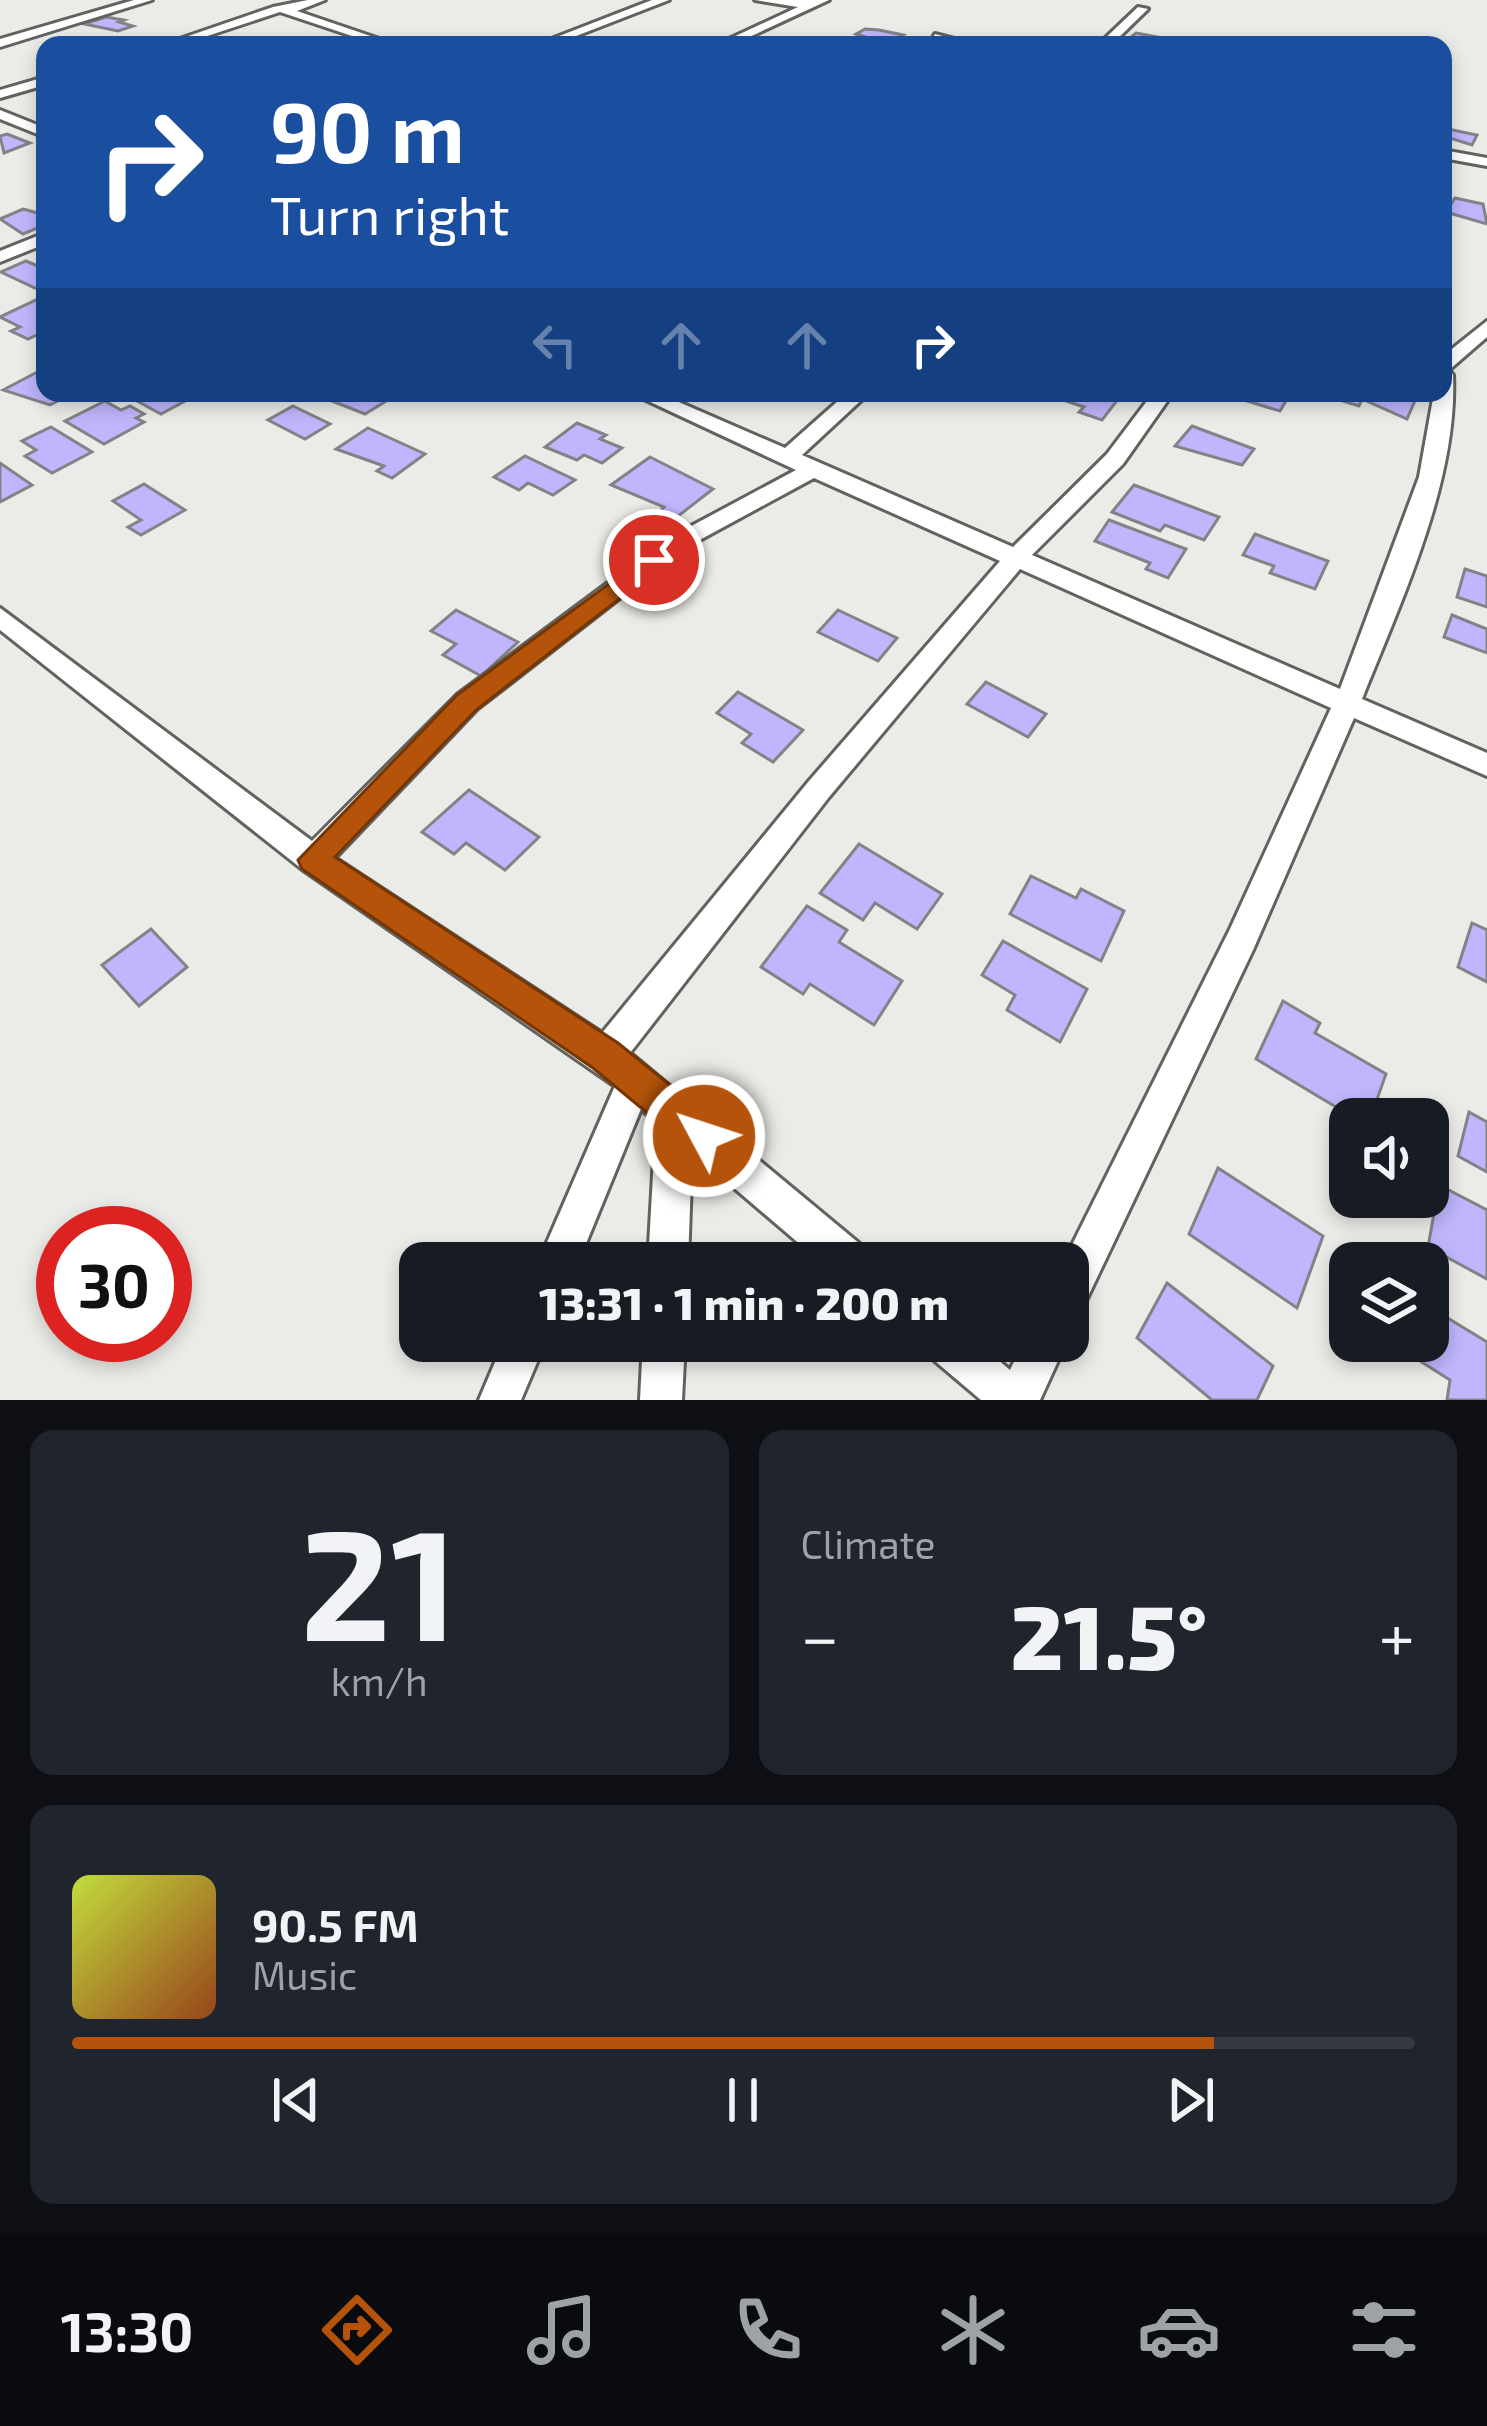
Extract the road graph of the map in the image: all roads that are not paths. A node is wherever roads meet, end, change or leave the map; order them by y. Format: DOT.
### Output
graph roads {
  1 [pos="146,0"];
  2 [pos="248,0"];
  3 [pos="319,0"];
  4 [pos="663,0"];
  5 [pos="761,0"];
  6 [pos="818,2"];
  7 [pos="1142,9"];
  8 [pos="281,10"];
  9 [pos="198,36"];
  10 [pos="364,36"];
  11 [pos="566,36"];
  12 [pos="742,36"];
  13 [pos="1114,36"];
  14 [pos="0,43"];
  15 [pos="36,83"];
  16 [pos="0,94"];
  17 [pos="0,115"];
  18 [pos="36,129"];
  19 [pos="1452,155"];
  20 [pos="1487,161"];
  21 [pos="36,242"];
  22 [pos="0,257"];
  23 [pos="1487,327"];
  24 [pos="1452,358"];
  25 [pos="661,402"];
  26 [pos="849,402"];
  27 [pos="1157,402"];
  28 [pos="1446,402"];
  29 [pos="786,458"];
  30 [pos="812,470"];
  31 [pos="1014,560"];
  32 [pos="0,617"];
  33 [pos="1351,704"];
  34 [pos="1487,766"];
  35 [pos="313,860"];
  36 [pos="620,1068"];
  37 [pos="675,1112"];
  38 [pos="565,1242"];
  39 [pos="669,1242"];
  40 [pos="827,1242"];
  41 [pos="1089,1251"];
  42 [pos="516,1362"];
  43 [pos="663,1362"];
  44 [pos="969,1362"];
  45 [pos="1035,1362"];
  46 [pos="500,1400"];
  47 [pos="662,1400"];
  48 [pos="1015,1400"];
  1 -- 14 [label="street"];
  2 -- 8 [label="street"];
  3 -- 8 [label="street"];
  4 -- 11 [label="street"];
  5 -- 6 [label="street"];
  6 -- 12 [label="street"];
  7 -- 13 [label="street"];
  8 -- 9 [label="street"];
  8 -- 10 [label="street"];
  15 -- 16 [label="street"];
  17 -- 18 [label="street"];
  19 -- 20 [label="street"];
  21 -- 22 [label="street"];
  23 -- 24 [label="street"];
  25 -- 29 [label="street"];
  26 -- 29 [label="street"];
  27 -- 31 [label="street"];
  28 -- 33 [label="street"];
  29 -- 30 [label="street"];
  30 -- 31 [label="street"];
  30 -- 35 [label="street"];
  31 -- 33 [label="street"];
  31 -- 36 [label="street"];
  32 -- 35 [label="street"];
  33 -- 34 [label="street"];
  33 -- 41 [label="street"];
  35 -- 36 [label="street"];
  36 -- 37 [label="street"];
  36 -- 38 [label="street"];
  37 -- 39 [label="street"];
  37 -- 40 [label="street"];
  42 -- 46 [label="street"];
  43 -- 47 [label="street"];
  44 -- 48 [label="street"];
  45 -- 48 [label="street"];
}
